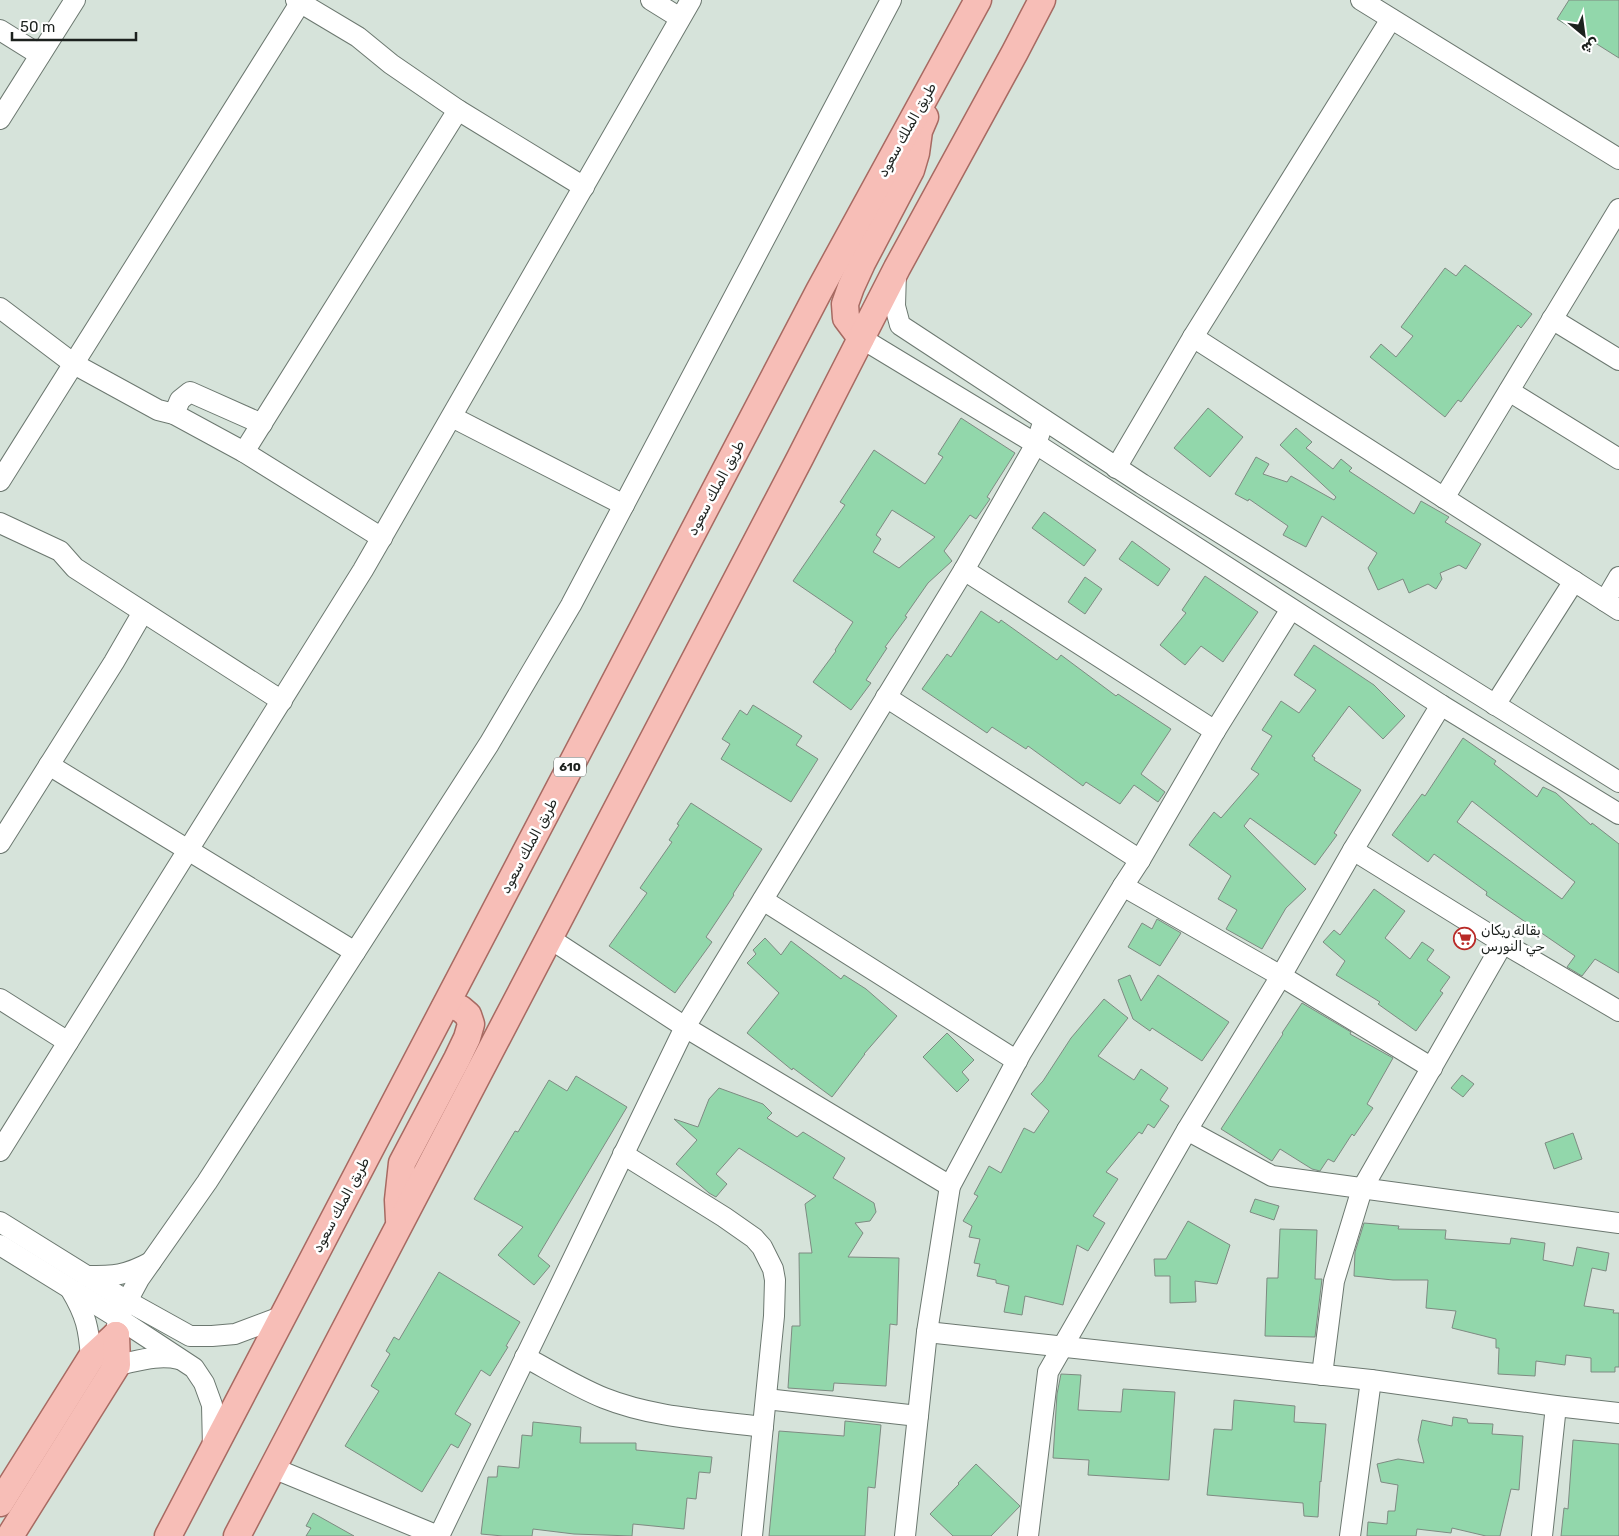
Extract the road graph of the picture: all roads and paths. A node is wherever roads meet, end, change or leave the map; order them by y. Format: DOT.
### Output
graph roads {
  1 [pos="75,0"];
  2 [pos="651,0"];
  3 [pos="691,0"];
  4 [pos="891,0"];
  5 [pos="978,0"];
  6 [pos="1042,0"];
  7 [pos="1361,0"];
  8 [pos="300,1"];
  9 [pos="680,18"];
  10 [pos="1391,19"];
  11 [pos="0,30"];
  12 [pos="959,36"];
  13 [pos="40,56"];
  14 [pos="458,110"];
  15 [pos="0,119"];
  16 [pos="1619,159"];
  17 [pos="584,186"];
  18 [pos="1619,208"];
  19 [pos="897,268"];
  20 [pos="0,308"];
  21 [pos="1552,319"];
  22 [pos="1193,337"];
  23 [pos="861,338"];
  24 [pos="1619,360"];
  25 [pos="74,364"];
  26 [pos="1509,391"];
  27 [pos="174,414"];
  28 [pos="452,417"];
  29 [pos="1044,420"];
  30 [pos="262,424"];
  31 [pos="1036,444"];
  32 [pos="244,452"];
  33 [pos="1619,458"];
  34 [pos="1116,468"];
  35 [pos="0,481"];
  36 [pos="1444,498"];
  37 [pos="624,504"];
  38 [pos="0,523"];
  39 [pos="382,538"];
  40 [pos="964,570"];
  41 [pos="1619,577"];
  42 [pos="1574,581"];
  43 [pos="1612,606"];
  44 [pos="1291,609"];
  45 [pos="143,612"];
  46 [pos="886,697"];
  47 [pos="282,701"];
  48 [pos="1441,705"];
  49 [pos="1495,705"];
  50 [pos="1215,731"];
  51 [pos="49,764"];
  52 [pos="1619,782"];
  53 [pos="1619,814"];
  54 [pos="0,843"];
  55 [pos="188,850"];
  56 [pos="1353,850"];
  57 [pos="1140,860"];
  58 [pos="1123,886"];
  59 [pos="762,900"];
  60 [pos="549,938"];
  61 [pos="1503,943"];
  62 [pos="355,952"];
  63 [pos="1281,976"];
  64 [pos="0,998"];
  65 [pos="445,1007"];
  66 [pos="1619,1011"];
  67 [pos="685,1027"];
  68 [pos="68,1042"];
  69 [pos="1017,1061"];
  70 [pos="1432,1068"];
  71 [pos="1187,1130"];
  72 [pos="0,1151"];
  73 [pos="624,1154"];
  74 [pos="950,1186"];
  75 [pos="1362,1189"];
  76 [pos="0,1222"];
  77 [pos="1619,1223"];
  78 [pos="399,1226"];
  79 [pos="0,1245"];
  80 [pos="151,1262"];
  81 [pos="86,1276"];
  82 [pos="70,1289"];
  83 [pos="283,1316"];
  84 [pos="120,1318"];
  85 [pos="927,1332"];
  86 [pos="190,1336"];
  87 [pos="1062,1347"];
  88 [pos="525,1357"];
  89 [pos="91,1358"];
  90 [pos="183,1360"];
  91 [pos="117,1365"];
  92 [pos="1322,1375"];
  93 [pos="1371,1380"];
  94 [pos="766,1399"];
  95 [pos="1556,1406"];
  96 [pos="1619,1413"];
  97 [pos="918,1416"];
  98 [pos="763,1427"];
  99 [pos="213,1450"];
  100 [pos="273,1468"];
  101 [pos="0,1503"];
  102 [pos="10,1536"];
  103 [pos="168,1536"];
  104 [pos="237,1536"];
  105 [pos="438,1536"];
  106 [pos="752,1536"];
  107 [pos="904,1536"];
  108 [pos="1028,1536"];
  109 [pos="1350,1536"];
  110 [pos="1542,1536"];
  1 -- 13 [label="street"];
  2 -- 9 [label="street"];
  3 -- 9 [label="street"];
  4 -- 37 [label="street"];
  5 -- 12 [label="main road, طريق الملك سعود / 610"];
  6 -- 19 [label="main road"];
  7 -- 10 [label="street"];
  8 -- 14 [label="street"];
  8 -- 25 [label="street"];
  9 -- 17 [label="street"];
  10 -- 16 [label="street"];
  10 -- 22 [label="street"];
  11 -- 13 [label="street"];
  12 -- 23 [label="main road"];
  12 -- 65 [label="main road, طريق الملك سعود / 610"];
  13 -- 15 [label="street"];
  14 -- 17 [label="street"];
  14 -- 30 [label="street"];
  17 -- 28 [label="street"];
  18 -- 21 [label="street"];
  19 -- 23 [label="main road"];
  19 -- 29 [label="street"];
  20 -- 25 [label="street"];
  21 -- 24 [label="street"];
  21 -- 26 [label="street"];
  22 -- 34 [label="street"];
  22 -- 36 [label="street"];
  23 -- 31 [label="street"];
  23 -- 60 [label="main road"];
  25 -- 27 [label="street"];
  25 -- 35 [label="street"];
  26 -- 33 [label="street"];
  26 -- 36 [label="street"];
  27 -- 30 [label="street"];
  27 -- 32 [label="street"];
  28 -- 37 [label="street"];
  28 -- 39 [label="street"];
  29 -- 31 [label="street"];
  29 -- 34 [label="street"];
  30 -- 32 [label="street"];
  31 -- 40 [label="street"];
  31 -- 44 [label="street"];
  32 -- 39 [label="street"];
  34 -- 49 [label="street"];
  36 -- 42 [label="street"];
  37 -- 62 [label="street"];
  38 -- 45 [label="street"];
  39 -- 47 [label="street"];
  40 -- 46 [label="street"];
  40 -- 50 [label="street"];
  41 -- 43 [label="street"];
  42 -- 43 [label="street"];
  42 -- 49 [label="street"];
  44 -- 48 [label="street"];
  44 -- 50 [label="street"];
  45 -- 47 [label="street"];
  45 -- 51 [label="street"];
  46 -- 57 [label="street"];
  46 -- 59 [label="street"];
  47 -- 55 [label="street"];
  48 -- 53 [label="street"];
  48 -- 56 [label="street"];
  49 -- 52 [label="street"];
  50 -- 57 [label="street"];
  51 -- 54 [label="street"];
  51 -- 55 [label="street"];
  55 -- 62 [label="street"];
  55 -- 68 [label="street"];
  56 -- 61 [label="street"];
  56 -- 63 [label="street"];
  57 -- 58 [label="street"];
  58 -- 63 [label="street"];
  58 -- 69 [label="street"];
  59 -- 67 [label="street"];
  59 -- 69 [label="street"];
  60 -- 67 [label="street"];
  60 -- 78 [label="main road"];
  61 -- 66 [label="street"];
  61 -- 70 [label="street"];
  62 -- 80 [label="street"];
  63 -- 70 [label="street"];
  63 -- 71 [label="street"];
  64 -- 68 [label="street"];
  65 -- 78 [label="main road"];
  65 -- 83 [label="main road, طريق الملك سعود / 610"];
  67 -- 73 [label="street"];
  67 -- 74 [label="street"];
  68 -- 72 [label="street"];
  69 -- 74 [label="street"];
  70 -- 75 [label="street"];
  71 -- 75 [label="street"];
  71 -- 87 [label="street"];
  73 -- 88 [label="street"];
  73 -- 94 [label="street"];
  74 -- 85 [label="street"];
  75 -- 77 [label="street"];
  75 -- 92 [label="street"];
  76 -- 81 [label="street"];
  78 -- 100 [label="main road"];
  79 -- 82 [label="street"];
  80 -- 81 [label="street"];
  80 -- 84 [label="street"];
  81 -- 84 [label="street"];
  82 -- 84 [label="street"];
  82 -- 89 [label="street"];
  83 -- 86 [label="street"];
  83 -- 99 [label="main road, طريق الملك سعود / 610"];
  84 -- 86 [label="street"];
  84 -- 89 [label="main road"];
  84 -- 90 [label="street"];
  84 -- 91 [label="main road"];
  85 -- 87 [label="street"];
  85 -- 97 [label="street"];
  86 -- 90 [label="street"];
  87 -- 92 [label="street"];
  87 -- 108 [label="street"];
  88 -- 98 [label="street"];
  88 -- 105 [label="street"];
  89 -- 101 [label="main road"];
  90 -- 91 [label="street"];
  90 -- 99 [label="street"];
  91 -- 102 [label="main road"];
  92 -- 93 [label="street"];
  93 -- 95 [label="street"];
  93 -- 109 [label="street"];
  94 -- 97 [label="street"];
  94 -- 98 [label="street"];
  95 -- 96 [label="street"];
  95 -- 110 [label="street"];
  97 -- 107 [label="street"];
  98 -- 106 [label="street"];
  99 -- 103 [label="main road, طريق الملك سعود / 610"];
  100 -- 104 [label="main road"];
  100 -- 105 [label="street"];
}
